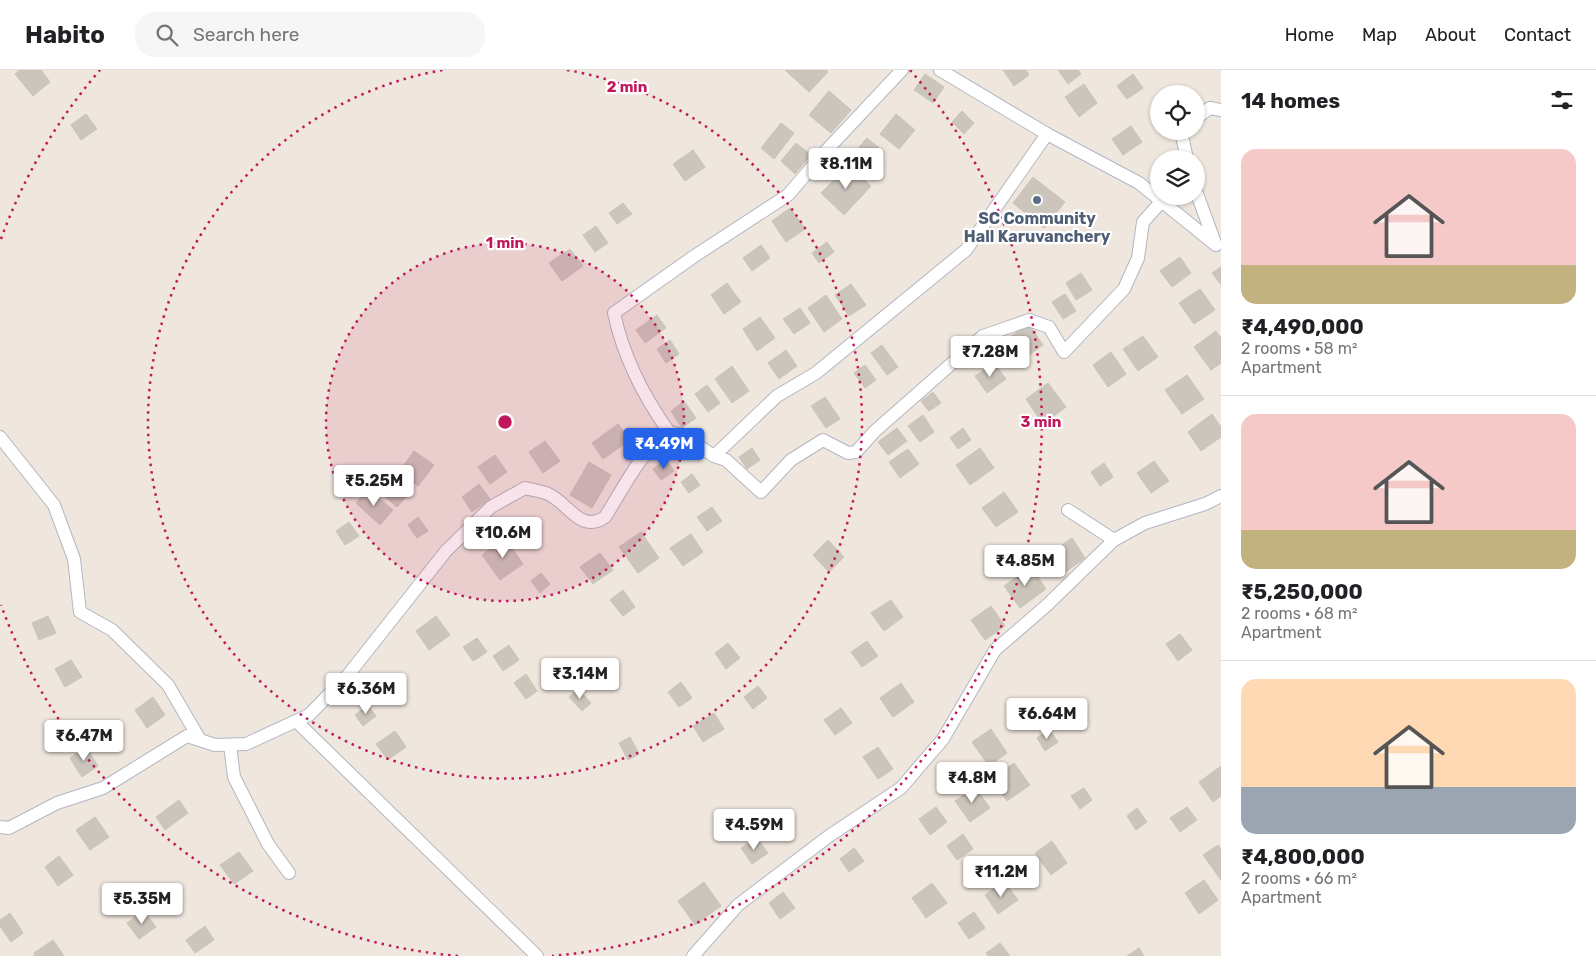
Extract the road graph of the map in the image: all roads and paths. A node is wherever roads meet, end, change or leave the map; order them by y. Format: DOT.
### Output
graph roads {
  1 [pos="902,70"];
  2 [pos="940,70"];
  3 [pos="1221,110"];
  4 [pos="1205,112"];
  5 [pos="1047,134"];
  6 [pos="1150,192"];
  7 [pos="1158,205"];
  8 [pos="1165,205"];
  9 [pos="1201,205"];
  10 [pos="1218,248"];
  11 [pos="669,432"];
  12 [pos="0,437"];
  13 [pos="714,456"];
  14 [pos="1221,496"];
  15 [pos="1068,510"];
  16 [pos="1114,540"];
  17 [pos="296,721"];
  18 [pos="200,740"];
  19 [pos="230,745"];
  20 [pos="0,827"];
  21 [pos="289,874"];
  22 [pos="537,956"];
  23 [pos="693,956"];
  1 -- 11 [label="street"];
  2 -- 5 [label="street"];
  3 -- 4 [label="street"];
  5 -- 6 [label="street"];
  5 -- 13 [label="street"];
  7 -- 13 [label="street"];
  8 -- 10 [label="street"];
  9 -- 10 [label="street"];
  11 -- 13 [label="street"];
  11 -- 17 [label="street"];
  12 -- 18 [label="street"];
  14 -- 16 [label="street"];
  15 -- 16 [label="street"];
  16 -- 23 [label="street"];
  17 -- 19 [label="street"];
  17 -- 22 [label="street"];
  18 -- 19 [label="street"];
  18 -- 20 [label="street"];
  19 -- 21 [label="street"];
}
